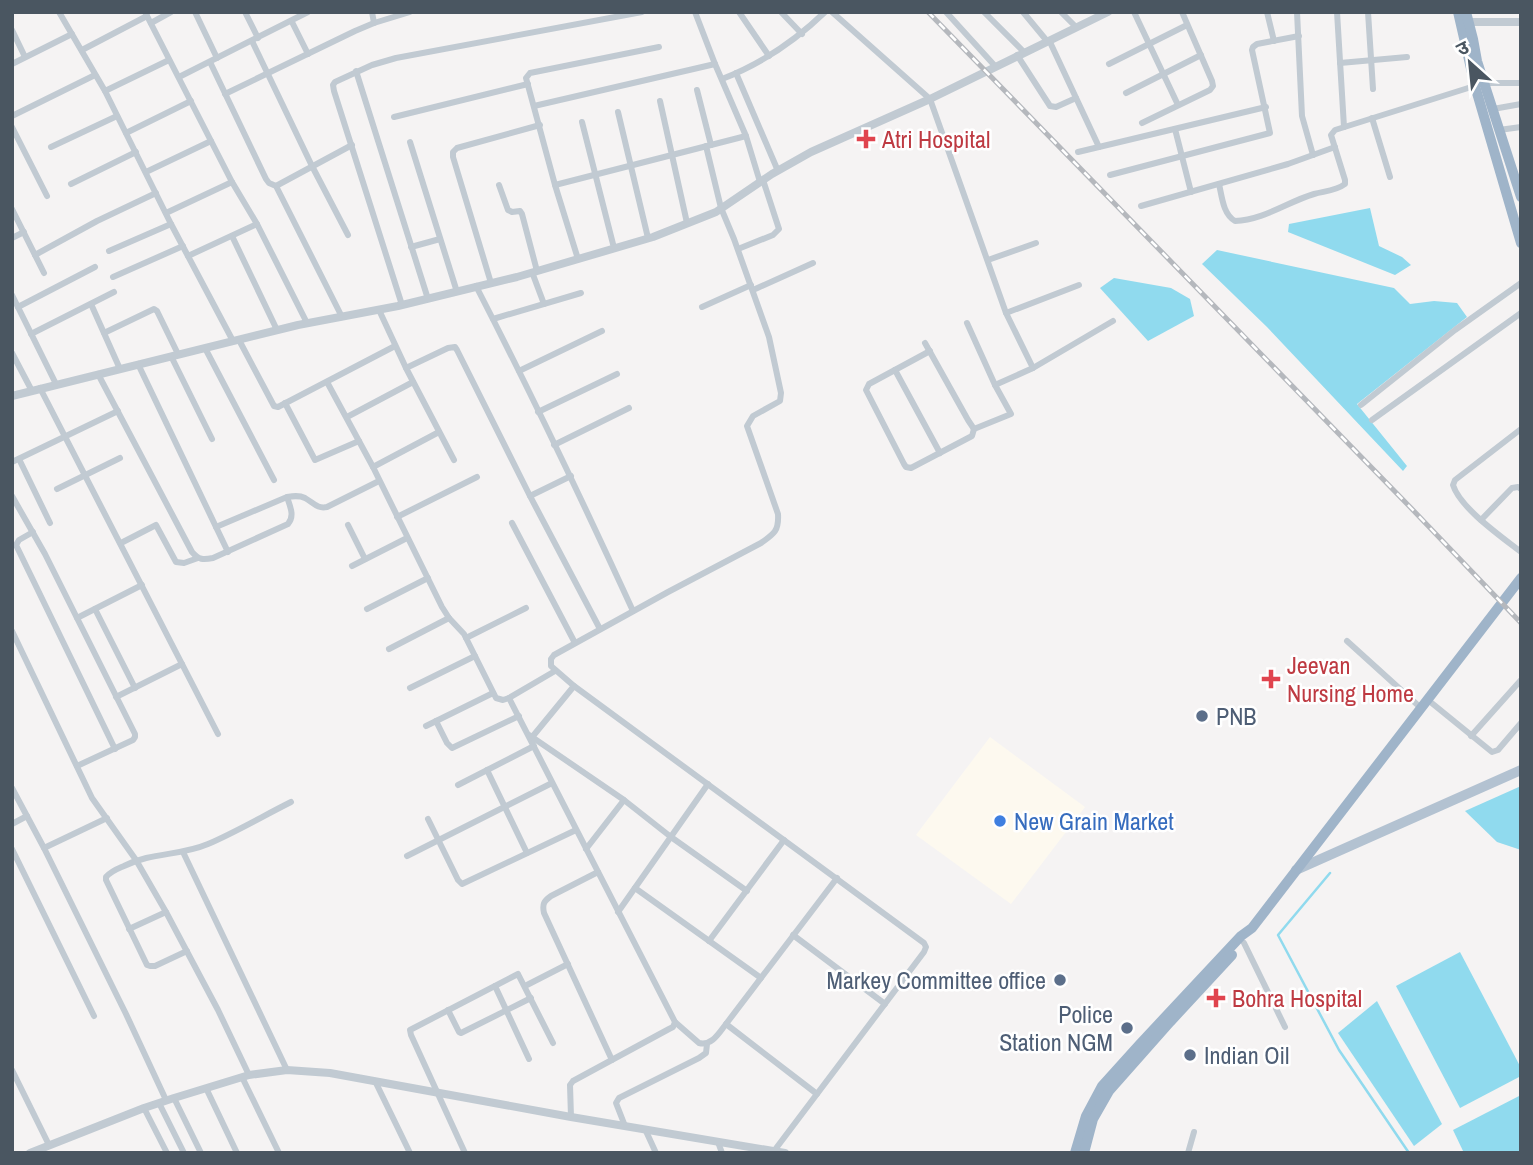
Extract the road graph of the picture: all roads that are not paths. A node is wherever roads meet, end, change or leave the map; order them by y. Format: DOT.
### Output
graph roads {
  1 [pos="59,12"];
  2 [pos="171,12"];
  3 [pos="195,12"];
  4 [pos="245,12"];
  5 [pos="308,12"];
  6 [pos="372,12"];
  7 [pos="410,12"];
  8 [pos="642,12"];
  9 [pos="695,12"];
  10 [pos="739,12"];
  11 [pos="781,12"];
  12 [pos="825,12"];
  13 [pos="832,12"];
  14 [pos="946,12"];
  15 [pos="984,12"];
  16 [pos="1023,12"];
  17 [pos="1061,12"];
  18 [pos="1108,12"];
  19 [pos="1134,12"];
  20 [pos="1182,12"];
  21 [pos="1267,12"];
  22 [pos="1297,12"];
  23 [pos="1337,12"];
  24 [pos="1368,12"];
  25 [pos="148,17"];
  26 [pos="1463,17"];
  27 [pos="292,22"];
  28 [pos="374,23"];
  29 [pos="1521,23"];
  30 [pos="1188,25"];
  31 [pos="1076,27"];
  32 [pos="12,30"];
  33 [pos="72,34"];
  34 [pos="802,34"];
  35 [pos="1299,37"];
  36 [pos="255,40"];
  37 [pos="1048,40"];
  38 [pos="1274,41"];
  39 [pos="1149,44"];
  40 [pos="659,47"];
  41 [pos="82,50"];
  42 [pos="308,54"];
  43 [pos="1021,54"];
  44 [pos="1201,55"];
  45 [pos="769,56"];
  46 [pos="25,57"];
  47 [pos="1407,57"];
  48 [pos="217,58"];
  49 [pos="169,60"];
  50 [pos="1371,60"];
  51 [pos="210,62"];
  52 [pos="1340,63"];
  53 [pos="12,64"];
  54 [pos="715,64"];
  55 [pos="1109,64"];
  56 [pos="995,66"];
  57 [pos="356,71"];
  58 [pos="736,73"];
  59 [pos="266,74"];
  60 [pos="96,75"];
  61 [pos="1163,75"];
  62 [pos="178,78"];
  63 [pos="722,79"];
  64 [pos="1521,83"];
  65 [pos="528,84"];
  66 [pos="1479,85"];
  67 [pos="1373,89"];
  68 [pos="697,90"];
  69 [pos="105,91"];
  70 [pos="1126,93"];
  71 [pos="225,94"];
  72 [pos="1076,98"];
  73 [pos="930,99"];
  74 [pos="660,101"];
  75 [pos="191,102"];
  76 [pos="1521,104"];
  77 [pos="1178,105"];
  78 [pos="534,106"];
  79 [pos="1265,107"];
  80 [pos="1493,109"];
  81 [pos="618,112"];
  82 [pos="12,116"];
  83 [pos="117,116"];
  84 [pos="394,117"];
  85 [pos="1372,118"];
  86 [pos="582,122"];
  87 [pos="1142,122"];
  88 [pos="540,125"];
  89 [pos="12,127"];
  90 [pos="1344,127"];
  91 [pos="1521,127"];
  92 [pos="1175,129"];
  93 [pos="1499,130"];
  94 [pos="126,133"];
  95 [pos="746,136"];
  96 [pos="211,141"];
  97 [pos="410,142"];
  98 [pos="352,145"];
  99 [pos="709,146"];
  100 [pos="51,147"];
  101 [pos="1099,147"];
  102 [pos="1335,147"];
  103 [pos="136,152"];
  104 [pos="1078,152"];
  105 [pos="671,155"];
  106 [pos="1314,155"];
  107 [pos="1182,157"];
  108 [pos="631,165"];
  109 [pos="312,166"];
  110 [pos="778,171"];
  111 [pos="146,172"];
  112 [pos="595,174"];
  113 [pos="1110,175"];
  114 [pos="1390,177"];
  115 [pos="762,181"];
  116 [pos="232,182"];
  117 [pos="71,184"];
  118 [pos="1219,184"];
  119 [pos="499,185"];
  120 [pos="555,185"];
  121 [pos="276,186"];
  122 [pos="1191,192"];
  123 [pos="156,193"];
  124 [pos="47,196"];
  125 [pos="1521,197"];
  126 [pos="1141,206"];
  127 [pos="721,208"];
  128 [pos="12,209"];
  129 [pos="166,213"];
  130 [pos="687,223"];
  131 [pos="171,224"];
  132 [pos="257,224"];
  133 [pos="24,232"];
  134 [pos="348,235"];
  135 [pos="232,236"];
  136 [pos="12,238"];
  137 [pos="648,238"];
  138 [pos="440,239"];
  139 [pos="1036,243"];
  140 [pos="1521,243"];
  141 [pos="183,246"];
  142 [pos="411,247"];
  143 [pos="614,248"];
  144 [pos="738,250"];
  145 [pos="108,251"];
  146 [pos="35,255"];
  147 [pos="188,256"];
  148 [pos="578,259"];
  149 [pos="988,260"];
  150 [pos="813,262"];
  151 [pos="95,267"];
  152 [pos="535,272"];
  153 [pos="44,273"];
  154 [pos="113,277"];
  155 [pos="491,283"];
  156 [pos="1521,283"];
  157 [pos="1079,285"];
  158 [pos="476,286"];
  159 [pos="752,288"];
  160 [pos="114,292"];
  161 [pos="457,292"];
  162 [pos="581,293"];
  163 [pos="12,295"];
  164 [pos="428,299"];
  165 [pos="91,304"];
  166 [pos="544,304"];
  167 [pos="402,305"];
  168 [pos="18,307"];
  169 [pos="702,307"];
  170 [pos="379,310"];
  171 [pos="1006,313"];
  172 [pos="1521,313"];
  173 [pos="342,317"];
  174 [pos="493,319"];
  175 [pos="1112,321"];
  176 [pos="307,323"];
  177 [pos="967,323"];
  178 [pos="277,330"];
  179 [pos="602,331"];
  180 [pos="104,333"];
  181 [pos="32,334"];
  182 [pos="236,341"];
  183 [pos="925,343"];
  184 [pos="395,346"];
  185 [pos="205,348"];
  186 [pos="930,351"];
  187 [pos="12,353"];
  188 [pos="174,355"];
  189 [pos="138,364"];
  190 [pos="406,368"];
  191 [pos="1033,368"];
  192 [pos="120,369"];
  193 [pos="895,370"];
  194 [pos="519,371"];
  195 [pos="98,374"];
  196 [pos="617,374"];
  197 [pos="327,382"];
  198 [pos="413,382"];
  199 [pos="56,384"];
  200 [pos="995,386"];
  201 [pos="36,390"];
  202 [pos="12,396"];
  203 [pos="285,403"];
  204 [pos="1361,405"];
  205 [pos="629,408"];
  206 [pos="118,411"];
  207 [pos="538,412"];
  208 [pos="347,417"];
  209 [pos="1372,420"];
  210 [pos="974,429"];
  211 [pos="1521,429"];
  212 [pos="439,432"];
  213 [pos="66,437"];
  214 [pos="212,439"];
  215 [pos="359,441"];
  216 [pos="554,445"];
  217 [pos="940,453"];
  218 [pos="120,458"];
  219 [pos="16,460"];
  220 [pos="454,460"];
  221 [pos="373,467"];
  222 [pos="86,475"];
  223 [pos="571,476"];
  224 [pos="477,477"];
  225 [pos="274,480"];
  226 [pos="379,481"];
  227 [pos="57,489"];
  228 [pos="1521,489"];
  229 [pos="12,496"];
  230 [pos="287,496"];
  231 [pos="530,496"];
  232 [pos="397,517"];
  233 [pos="1481,520"];
  234 [pos="50,523"];
  235 [pos="512,523"];
  236 [pos="348,525"];
  237 [pos="216,527"];
  238 [pos="33,532"];
  239 [pos="407,538"];
  240 [pos="121,543"];
  241 [pos="228,552"];
  242 [pos="1521,552"];
  243 [pos="198,558"];
  244 [pos="365,559"];
  245 [pos="352,566"];
  246 [pos="428,578"];
  247 [pos="1521,578"];
  248 [pos="142,585"];
  249 [pos="526,608"];
  250 [pos="94,609"];
  251 [pos="367,609"];
  252 [pos="633,611"];
  253 [pos="77,618"];
  254 [pos="449,618"];
  255 [pos="600,629"];
  256 [pos="12,631"];
  257 [pos="466,638"];
  258 [pos="1347,641"];
  259 [pos="575,643"];
  260 [pos="389,649"];
  261 [pos="475,656"];
  262 [pos="182,664"];
  263 [pos="555,671"];
  264 [pos="1521,680"];
  265 [pos="574,686"];
  266 [pos="135,688"];
  267 [pos="410,688"];
  268 [pos="493,693"];
  269 [pos="116,697"];
  270 [pos="509,698"];
  271 [pos="1425,704"];
  272 [pos="519,716"];
  273 [pos="436,721"];
  274 [pos="1521,723"];
  275 [pos="426,726"];
  276 [pos="218,734"];
  277 [pos="531,735"];
  278 [pos="1471,736"];
  279 [pos="534,746"];
  280 [pos="115,749"];
  281 [pos="77,766"];
  282 [pos="487,770"];
  283 [pos="1521,770"];
  284 [pos="552,783"];
  285 [pos="708,784"];
  286 [pos="458,785"];
  287 [pos="12,788"];
  288 [pos="624,800"];
  289 [pos="290,802"];
  290 [pos="505,808"];
  291 [pos="27,816"];
  292 [pos="107,818"];
  293 [pos="428,819"];
  294 [pos="12,824"];
  295 [pos="576,830"];
  296 [pos="671,837"];
  297 [pos="784,840"];
  298 [pos="439,841"];
  299 [pos="44,848"];
  300 [pos="12,849"];
  301 [pos="586,849"];
  302 [pos="183,852"];
  303 [pos="527,853"];
  304 [pos="407,856"];
  305 [pos="135,860"];
  306 [pos="1296,871"];
  307 [pos="598,872"];
  308 [pos="837,878"];
  309 [pos="635,888"];
  310 [pos="747,891"];
  311 [pos="166,912"];
  312 [pos="618,912"];
  313 [pos="1252,928"];
  314 [pos="129,929"];
  315 [pos="793,935"];
  316 [pos="709,941"];
  317 [pos="1244,943"];
  318 [pos="187,951"];
  319 [pos="568,964"];
  320 [pos="761,978"];
  321 [pos="495,986"];
  322 [pos="525,986"];
  323 [pos="531,998"];
  324 [pos="885,1004"];
  325 [pos="448,1010"];
  326 [pos="506,1011"];
  327 [pos="94,1016"];
  328 [pos="675,1022"];
  329 [pos="726,1024"];
  330 [pos="1284,1027"];
  331 [pos="553,1043"];
  332 [pos="707,1044"];
  333 [pos="529,1059"];
  334 [pos="612,1060"];
  335 [pos="12,1070"];
  336 [pos="286,1070"];
  337 [pos="246,1076"];
  338 [pos="375,1081"];
  339 [pos="206,1088"];
  340 [pos="436,1091"];
  341 [pos="817,1094"];
  342 [pos="166,1100"];
  343 [pos="144,1108"];
  344 [pos="571,1117"];
  345 [pos="1090,1118"];
  346 [pos="625,1126"];
  347 [pos="645,1129"];
  348 [pos="1194,1132"];
  349 [pos="194,1138"];
  350 [pos="719,1142"];
  351 [pos="49,1145"];
  352 [pos="181,1145"];
  353 [pos="763,1151"];
  354 [pos="775,1151"];
  355 [pos="30,1153"];
  356 [pos="167,1153"];
  357 [pos="184,1153"];
  358 [pos="201,1153"];
  359 [pos="237,1153"];
  360 [pos="279,1153"];
  361 [pos="410,1153"];
  362 [pos="465,1153"];
  363 [pos="656,1153"];
  364 [pos="722,1153"];
  365 [pos="785,1153"];
  366 [pos="1076,1153"];
  367 [pos="1084,1153"];
  368 [pos="1188,1153"];
  1 -- 33 [label="street"];
  2 -- 25 [label="street"];
  3 -- 48 [label="street"];
  4 -- 36 [label="street"];
  5 -- 27 [label="street"];
  6 -- 28 [label="street"];
  7 -- 28 [label="street"];
  8 -- 57 [label="street"];
  9 -- 54 [label="street"];
  10 -- 45 [label="street"];
  11 -- 34 [label="street"];
  12 -- 34 [label="street"];
  13 -- 73 [label="street"];
  14 -- 56 [label="street"];
  15 -- 43 [label="street"];
  16 -- 37 [label="street"];
  17 -- 31 [label="street"];
  18 -- 31 [label="street"];
  19 -- 39 [label="street"];
  20 -- 30 [label="street"];
  21 -- 38 [label="street"];
  22 -- 35 [label="street"];
  23 -- 52 [label="street"];
  24 -- 50 [label="street"];
  25 -- 41 [label="street"];
  25 -- 49 [label="street"];
  26 -- 29 [label="street"];
  26 -- 66 [label="highway"];
  27 -- 36 [label="street"];
  27 -- 42 [label="street"];
  28 -- 42 [label="street"];
  30 -- 39 [label="street"];
  30 -- 44 [label="street"];
  31 -- 37 [label="street"];
  32 -- 46 [label="street"];
  33 -- 41 [label="street"];
  33 -- 46 [label="street"];
  34 -- 45 [label="street"];
  35 -- 38 [label="street"];
  35 -- 106 [label="street"];
  36 -- 48 [label="street"];
  36 -- 59 [label="street"];
  37 -- 43 [label="street"];
  37 -- 72 [label="street"];
  38 -- 79 [label="street"];
  39 -- 55 [label="street"];
  39 -- 61 [label="street"];
  40 -- 65 [label="street"];
  41 -- 60 [label="street"];
  42 -- 59 [label="street"];
  43 -- 56 [label="street"];
  43 -- 72 [label="street"];
  44 -- 61 [label="street"];
  44 -- 77 [label="street"];
  45 -- 58 [label="street"];
  46 -- 53 [label="street"];
  47 -- 50 [label="street"];
  48 -- 51 [label="street"];
  49 -- 62 [label="street"];
  49 -- 69 [label="street"];
  50 -- 52 [label="street"];
  50 -- 67 [label="street"];
  51 -- 62 [label="street"];
  51 -- 71 [label="street"];
  52 -- 90 [label="street"];
  54 -- 63 [label="street"];
  54 -- 78 [label="street"];
  56 -- 73 [label="street"];
  57 -- 98 [label="street"];
  57 -- 142 [label="street"];
  58 -- 63 [label="street"];
  58 -- 110 [label="street"];
  59 -- 71 [label="street"];
  59 -- 109 [label="street"];
  60 -- 69 [label="street"];
  60 -- 82 [label="street"];
  61 -- 70 [label="street"];
  61 -- 77 [label="street"];
  62 -- 75 [label="street"];
  63 -- 95 [label="street"];
  64 -- 66 [label="street"];
  65 -- 78 [label="street"];
  65 -- 84 [label="street"];
  66 -- 80 [label="highway"];
  66 -- 85 [label="street"];
  66 -- 140 [label="highway"];
  68 -- 99 [label="street"];
  69 -- 83 [label="street"];
  71 -- 121 [label="street"];
  72 -- 101 [label="street"];
  73 -- 110 [label="street"];
  73 -- 149 [label="street"];
  74 -- 105 [label="street"];
  75 -- 94 [label="street"];
  75 -- 96 [label="street"];
  76 -- 80 [label="street"];
  77 -- 87 [label="street"];
  78 -- 88 [label="street"];
  79 -- 92 [label="street"];
  79 -- 107 [label="street"];
  80 -- 93 [label="highway"];
  81 -- 108 [label="street"];
  83 -- 94 [label="street"];
  83 -- 100 [label="street"];
  85 -- 90 [label="street"];
  85 -- 114 [label="street"];
  86 -- 112 [label="street"];
  88 -- 120 [label="street"];
  88 -- 155 [label="street"];
  89 -- 124 [label="street"];
  90 -- 102 [label="street"];
  91 -- 93 [label="street"];
  92 -- 101 [label="street"];
  92 -- 107 [label="street"];
  93 -- 125 [label="highway"];
  94 -- 103 [label="street"];
  95 -- 99 [label="street"];
  95 -- 115 [label="street"];
  96 -- 111 [label="street"];
  96 -- 116 [label="street"];
  97 -- 138 [label="street"];
  98 -- 109 [label="street"];
  98 -- 167 [label="street"];
  99 -- 105 [label="street"];
  99 -- 127 [label="street"];
  101 -- 104 [label="street"];
  102 -- 106 [label="street"];
  102 -- 118 [label="street"];
  103 -- 111 [label="street"];
  103 -- 117 [label="street"];
  105 -- 108 [label="street"];
  105 -- 130 [label="street"];
  106 -- 118 [label="street"];
  107 -- 113 [label="street"];
  107 -- 122 [label="street"];
  108 -- 112 [label="street"];
  108 -- 137 [label="street"];
  109 -- 121 [label="street"];
  109 -- 134 [label="street"];
  110 -- 115 [label="street"];
  111 -- 123 [label="street"];
  112 -- 120 [label="street"];
  112 -- 143 [label="street"];
  115 -- 127 [label="street"];
  115 -- 144 [label="street"];
  116 -- 129 [label="street"];
  116 -- 132 [label="street"];
  118 -- 122 [label="street"];
  119 -- 152 [label="street"];
  120 -- 148 [label="street"];
  121 -- 173 [label="street"];
  122 -- 126 [label="street"];
  123 -- 129 [label="street"];
  123 -- 146 [label="street"];
  127 -- 130 [label="street"];
  127 -- 144 [label="street"];
  128 -- 133 [label="street"];
  129 -- 131 [label="street"];
  130 -- 137 [label="street"];
  131 -- 141 [label="street"];
  131 -- 145 [label="street"];
  132 -- 135 [label="street"];
  132 -- 176 [label="street"];
  133 -- 136 [label="street"];
  133 -- 146 [label="street"];
  135 -- 147 [label="street"];
  135 -- 178 [label="street"];
  137 -- 143 [label="street"];
  138 -- 142 [label="street"];
  138 -- 161 [label="street"];
  139 -- 149 [label="street"];
  141 -- 147 [label="street"];
  141 -- 154 [label="street"];
  142 -- 164 [label="street"];
  143 -- 148 [label="street"];
  144 -- 159 [label="street"];
  146 -- 153 [label="street"];
  147 -- 182 [label="street"];
  148 -- 152 [label="street"];
  149 -- 171 [label="street"];
  150 -- 159 [label="street"];
  151 -- 168 [label="street"];
  152 -- 155 [label="street"];
  152 -- 166 [label="street"];
  155 -- 158 [label="street"];
  156 -- 204 [label="street"];
  157 -- 171 [label="street"];
  158 -- 161 [label="street"];
  158 -- 174 [label="street"];
  159 -- 169 [label="street"];
  159 -- 252 [label="street"];
  160 -- 165 [label="street"];
  161 -- 164 [label="street"];
  162 -- 166 [label="street"];
  163 -- 168 [label="street"];
  164 -- 167 [label="street"];
  165 -- 180 [label="street"];
  165 -- 181 [label="street"];
  166 -- 174 [label="street"];
  167 -- 170 [label="street"];
  168 -- 181 [label="street"];
  170 -- 173 [label="street"];
  170 -- 184 [label="street"];
  171 -- 191 [label="street"];
  172 -- 209 [label="street"];
  173 -- 176 [label="street"];
  174 -- 194 [label="street"];
  175 -- 191 [label="street"];
  176 -- 178 [label="street"];
  177 -- 200 [label="street"];
  178 -- 182 [label="street"];
  179 -- 194 [label="street"];
  180 -- 188 [label="street"];
  180 -- 192 [label="street"];
  181 -- 199 [label="street"];
  182 -- 185 [label="street"];
  182 -- 203 [label="street"];
  183 -- 186 [label="street"];
  184 -- 190 [label="street"];
  184 -- 197 [label="street"];
  185 -- 188 [label="street"];
  185 -- 225 [label="street"];
  186 -- 193 [label="street"];
  186 -- 210 [label="street"];
  187 -- 201 [label="street"];
  188 -- 189 [label="street"];
  188 -- 214 [label="street"];
  189 -- 192 [label="street"];
  189 -- 237 [label="street"];
  190 -- 198 [label="street"];
  190 -- 231 [label="street"];
  191 -- 200 [label="street"];
  192 -- 195 [label="street"];
  193 -- 217 [label="street"];
  193 -- 217 [label="street"];
  194 -- 207 [label="street"];
  195 -- 199 [label="street"];
  195 -- 206 [label="street"];
  196 -- 207 [label="street"];
  197 -- 203 [label="street"];
  197 -- 208 [label="street"];
  198 -- 208 [label="street"];
  198 -- 212 [label="street"];
  199 -- 201 [label="street"];
  200 -- 210 [label="street"];
  201 -- 202 [label="street"];
  201 -- 213 [label="street"];
  203 -- 215 [label="street"];
  205 -- 216 [label="street"];
  206 -- 213 [label="street"];
  206 -- 243 [label="street"];
  207 -- 216 [label="street"];
  208 -- 215 [label="street"];
  210 -- 217 [label="street"];
  211 -- 233 [label="street"];
  212 -- 220 [label="street"];
  212 -- 221 [label="street"];
  213 -- 219 [label="street"];
  213 -- 222 [label="street"];
  215 -- 221 [label="street"];
  216 -- 223 [label="street"];
  218 -- 222 [label="street"];
  219 -- 234 [label="street"];
  221 -- 226 [label="street"];
  222 -- 227 [label="street"];
  222 -- 240 [label="street"];
  223 -- 231 [label="street"];
  223 -- 252 [label="street"];
  224 -- 232 [label="street"];
  226 -- 230 [label="street"];
  226 -- 232 [label="street"];
  228 -- 233 [label="street"];
  229 -- 238 [label="street"];
  230 -- 237 [label="street"];
  230 -- 241 [label="street"];
  231 -- 255 [label="street"];
  232 -- 239 [label="street"];
  233 -- 242 [label="street"];
  235 -- 259 [label="street"];
  236 -- 244 [label="street"];
  237 -- 241 [label="street"];
  238 -- 253 [label="street"];
  238 -- 280 [label="street"];
  239 -- 244 [label="street"];
  239 -- 246 [label="street"];
  240 -- 243 [label="street"];
  240 -- 248 [label="street"];
  241 -- 243 [label="street"];
  244 -- 245 [label="street"];
  246 -- 251 [label="street"];
  246 -- 254 [label="street"];
  247 -- 271 [label="highway"];
  248 -- 250 [label="street"];
  248 -- 262 [label="street"];
  249 -- 257 [label="street"];
  250 -- 253 [label="street"];
  250 -- 266 [label="street"];
  252 -- 255 [label="street"];
  253 -- 269 [label="street"];
  254 -- 257 [label="street"];
  254 -- 260 [label="street"];
  255 -- 259 [label="street"];
  256 -- 281 [label="street"];
  257 -- 261 [label="street"];
  258 -- 271 [label="street"];
  259 -- 263 [label="street"];
  261 -- 267 [label="street"];
  261 -- 268 [label="street"];
  262 -- 266 [label="street"];
  262 -- 276 [label="street"];
  263 -- 265 [label="street"];
  263 -- 270 [label="street"];
  264 -- 278 [label="street"];
  265 -- 277 [label="street"];
  265 -- 285 [label="street"];
  266 -- 269 [label="street"];
  268 -- 270 [label="street"];
  268 -- 273 [label="street"];
  269 -- 280 [label="street"];
  270 -- 272 [label="street"];
  271 -- 278 [label="street"];
  271 -- 306 [label="highway"];
  272 -- 273 [label="street"];
  272 -- 277 [label="street"];
  273 -- 275 [label="street"];
  274 -- 278 [label="street"];
  277 -- 279 [label="street"];
  277 -- 288 [label="street"];
  279 -- 282 [label="street"];
  279 -- 284 [label="street"];
  280 -- 281 [label="street"];
  281 -- 292 [label="street"];
  282 -- 286 [label="street"];
  282 -- 290 [label="street"];
  283 -- 306 [label="main road"];
  284 -- 290 [label="street"];
  284 -- 295 [label="street"];
  285 -- 296 [label="street"];
  285 -- 297 [label="street"];
  287 -- 291 [label="street"];
  288 -- 296 [label="street"];
  288 -- 301 [label="street"];
  289 -- 302 [label="street"];
  290 -- 298 [label="street"];
  290 -- 303 [label="street"];
  291 -- 294 [label="street"];
  291 -- 299 [label="street"];
  292 -- 299 [label="street"];
  292 -- 305 [label="street"];
  293 -- 298 [label="street"];
  295 -- 301 [label="street"];
  295 -- 303 [label="street"];
  296 -- 309 [label="street"];
  296 -- 310 [label="street"];
  297 -- 308 [label="street"];
  297 -- 310 [label="street"];
  298 -- 303 [label="street"];
  298 -- 304 [label="street"];
  299 -- 342 [label="street"];
  300 -- 327 [label="street"];
  301 -- 307 [label="street"];
  302 -- 305 [label="street"];
  302 -- 336 [label="street"];
  305 -- 311 [label="street"];
  305 -- 314 [label="street"];
  306 -- 313 [label="highway"];
  307 -- 312 [label="street"];
  307 -- 319 [label="street"];
  308 -- 315 [label="street"];
  308 -- 324 [label="street"];
  309 -- 312 [label="street"];
  309 -- 316 [label="street"];
  310 -- 316 [label="street"];
  311 -- 314 [label="street"];
  311 -- 318 [label="street"];
  312 -- 328 [label="street"];
  313 -- 317 [label="highway"];
  313 -- 345 [label="highway"];
  314 -- 318 [label="street"];
  315 -- 320 [label="street"];
  315 -- 324 [label="street"];
  316 -- 320 [label="street"];
  317 -- 330 [label="street"];
  317 -- 345 [label="highway"];
  318 -- 337 [label="street"];
  319 -- 322 [label="street"];
  319 -- 334 [label="street"];
  320 -- 329 [label="street"];
  321 -- 322 [label="street"];
  321 -- 325 [label="street"];
  321 -- 326 [label="street"];
  322 -- 323 [label="street"];
  323 -- 326 [label="street"];
  323 -- 331 [label="street"];
  324 -- 341 [label="street"];
  325 -- 326 [label="street"];
  325 -- 340 [label="street"];
  326 -- 333 [label="street"];
  328 -- 332 [label="street"];
  328 -- 334 [label="street"];
  329 -- 332 [label="street"];
  329 -- 341 [label="street"];
  332 -- 346 [label="street"];
  334 -- 344 [label="street"];
  335 -- 351 [label="street"];
  336 -- 337 [label="street"];
  336 -- 338 [label="street"];
  337 -- 339 [label="street"];
  337 -- 360 [label="street"];
  338 -- 340 [label="street"];
  338 -- 361 [label="street"];
  339 -- 342 [label="street"];
  339 -- 359 [label="street"];
  340 -- 344 [label="street"];
  340 -- 362 [label="street"];
  341 -- 354 [label="street"];
  342 -- 343 [label="street"];
  342 -- 349 [label="street"];
  342 -- 352 [label="street"];
  343 -- 351 [label="street"];
  343 -- 356 [label="street"];
  344 -- 346 [label="street"];
  345 -- 366 [label="highway"];
  345 -- 367 [label="highway"];
  346 -- 347 [label="street"];
  347 -- 350 [label="street"];
  347 -- 363 [label="street"];
  348 -- 368 [label="street"];
  349 -- 352 [label="street"];
  349 -- 358 [label="street"];
  350 -- 353 [label="street"];
  350 -- 364 [label="street"];
  351 -- 355 [label="street"];
  352 -- 357 [label="street"];
  353 -- 354 [label="street"];
  354 -- 365 [label="street"];
}
